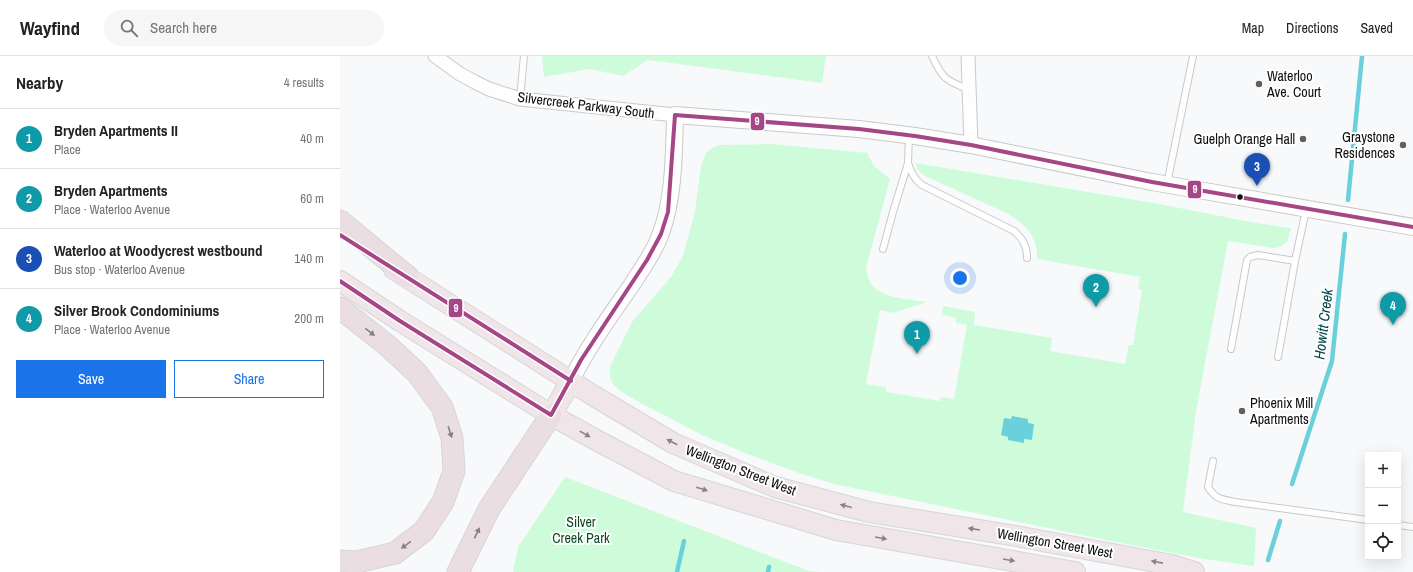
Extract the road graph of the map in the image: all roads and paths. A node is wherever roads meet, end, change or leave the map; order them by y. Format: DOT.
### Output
graph roads {
  1 [pos="435,56"];
  2 [pos="524,56"];
  3 [pos="932,56"];
  4 [pos="968,56"];
  5 [pos="1193,56"];
  6 [pos="969,90"];
  7 [pos="520,99"];
  8 [pos="675,115"];
  9 [pos="909,136"];
  10 [pos="971,145"];
  11 [pos="908,163"];
  12 [pos="1167,184"];
  13 [pos="1307,208"];
  14 [pos="340,221"];
  15 [pos="1413,227"];
  16 [pos="340,235"];
  17 [pos="883,249"];
  18 [pos="1027,258"];
  19 [pos="1295,261"];
  20 [pos="408,277"];
  21 [pos="340,282"];
  22 [pos="340,308"];
  23 [pos="1231,349"];
  24 [pos="1278,357"];
  25 [pos="571,381"];
  26 [pos="551,415"];
  27 [pos="1213,461"];
  28 [pos="1365,520"];
  29 [pos="1401,525"];
  30 [pos="1413,527"];
  31 [pos="340,561"];
  32 [pos="459,570"];
  33 [pos="1075,572"];
  34 [pos="1194,572"];
  1 -- 7 [label="street, Silvercreek Parkway South"];
  2 -- 7 [label="lane"];
  3 -- 6 [label="lane"];
  4 -- 6 [label="street"];
  5 -- 12 [label="lane"];
  6 -- 10 [label="street"];
  7 -- 8 [label="street, Silvercreek Parkway South"];
  8 -- 9 [label="street"];
  8 -- 25 [label="street"];
  9 -- 10 [label="street"];
  9 -- 11 [label="lane"];
  10 -- 12 [label="street"];
  11 -- 17 [label="lane"];
  11 -- 18 [label="lane"];
  12 -- 13 [label="street"];
  13 -- 15 [label="street"];
  13 -- 19 [label="lane"];
  14 -- 20 [label="highway"];
  16 -- 20 [label="main road, Wellington Street West"];
  19 -- 23 [label="lane"];
  19 -- 24 [label="lane"];
  20 -- 25 [label="main road, Wellington Street West"];
  21 -- 26 [label="main road, Wellington Street West"];
  22 -- 31 [label="highway, one-way"];
  25 -- 26 [label="main road"];
  34 -- 25 [label="main road, Wellington Street West, one-way"];
  32 -- 26 [label="highway, one-way"];
  26 -- 33 [label="main road, Wellington Street West, one-way"];
  27 -- 28 [label="lane"];
  29 -- 30 [label="lane"];
}
